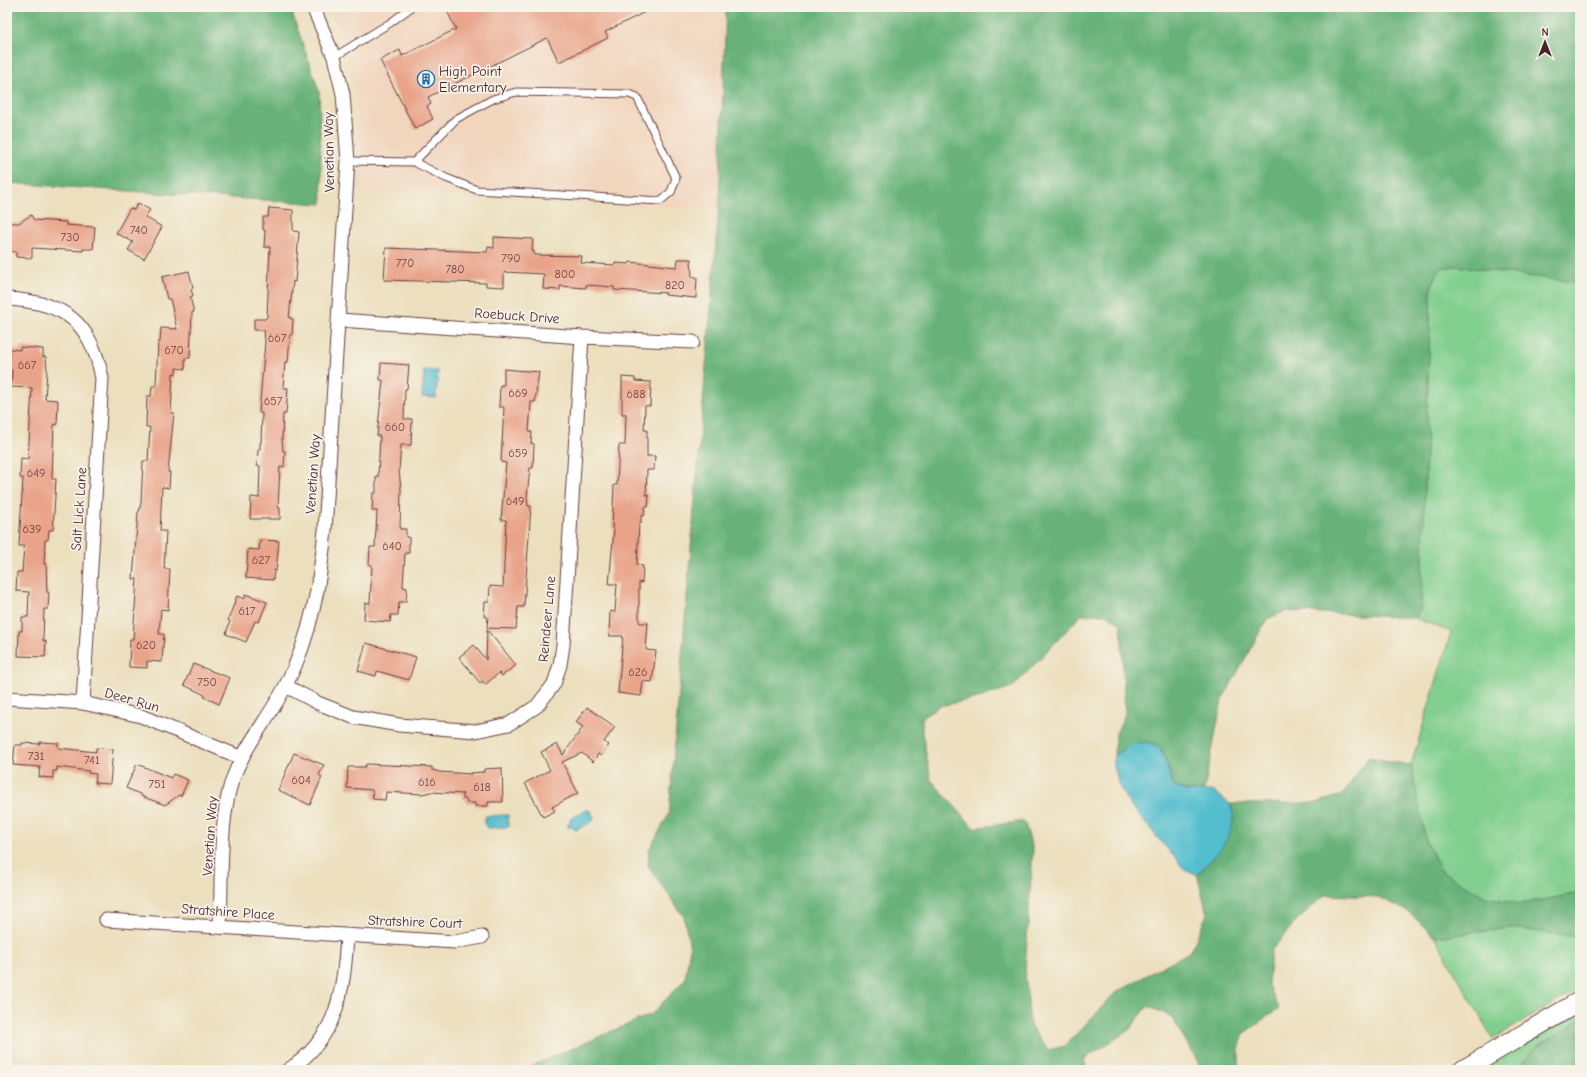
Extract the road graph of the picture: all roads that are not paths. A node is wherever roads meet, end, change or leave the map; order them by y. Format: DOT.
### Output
graph roads {
  1 [pos="313,7"];
  2 [pos="409,7"];
  3 [pos="334,57"];
  4 [pos="348,161"];
  5 [pos="414,162"];
  6 [pos="7,299"];
  7 [pos="339,320"];
  8 [pos="582,337"];
  9 [pos="693,342"];
  10 [pos="286,686"];
  11 [pos="7,698"];
  12 [pos="83,703"];
  13 [pos="242,758"];
  14 [pos="106,920"];
  15 [pos="220,927"];
  16 [pos="347,936"];
  17 [pos="482,937"];
  18 [pos="1580,1001"];
  19 [pos="288,1070"];
  20 [pos="1463,1070"];
  1 -- 3 [label="street, Venetian Way"];
  2 -- 3 [label="lane"];
  3 -- 4 [label="street, Venetian Way"];
  4 -- 5 [label="lane"];
  4 -- 7 [label="street, Venetian Way"];
  5 -- 5 [label="lane"];
  6 -- 12 [label="street, Salt Lick Lane"];
  7 -- 8 [label="street, Roebuck Drive"];
  7 -- 10 [label="street, Venetian Way"];
  8 -- 9 [label="street, Roebuck Drive"];
  8 -- 10 [label="street, Reindeer Lane"];
  10 -- 13 [label="street, Venetian Way"];
  11 -- 12 [label="street, Deer Run"];
  12 -- 13 [label="street, Deer Run"];
  13 -- 15 [label="street, Venetian Way"];
  14 -- 15 [label="street, Stratshire Place"];
  15 -- 16 [label="street, Stratshire Place"];
  16 -- 17 [label="street, Stratshire Court"];
  16 -- 19 [label="street"];
  18 -- 20 [label="main road"];
}
